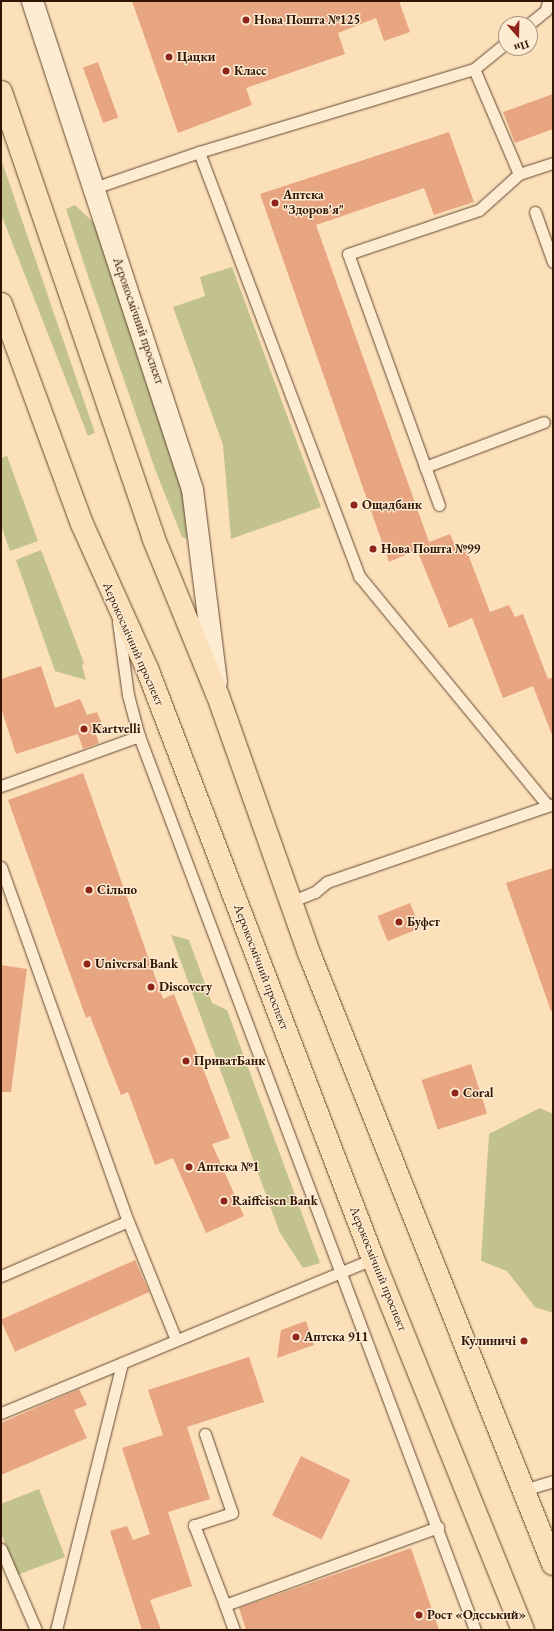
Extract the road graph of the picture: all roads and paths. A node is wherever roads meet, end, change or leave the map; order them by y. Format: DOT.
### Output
graph roads {
  1 [pos="32,1"];
  2 [pos="548,1"];
  3 [pos="538,17"];
  4 [pos="498,50"];
  5 [pos="474,69"];
  6 [pos="1,92"];
  7 [pos="198,152"];
  8 [pos="553,163"];
  9 [pos="519,174"];
  10 [pos="94,188"];
  11 [pos="535,212"];
  12 [pos="553,262"];
  13 [pos="1,304"];
  14 [pos="544,422"];
  15 [pos="425,467"];
  16 [pos="439,505"];
  17 [pos="116,604"];
  18 [pos="218,696"];
  19 [pos="139,736"];
  20 [pos="1,786"];
  21 [pos="551,805"];
  22 [pos="1,867"];
  23 [pos="290,902"];
  24 [pos="128,1221"];
  25 [pos="373,1259"];
  26 [pos="340,1270"];
  27 [pos="1,1276"];
  28 [pos="176,1340"];
  29 [pos="122,1363"];
  30 [pos="1,1413"];
  31 [pos="205,1434"];
  32 [pos="553,1481"];
  33 [pos="524,1490"];
  34 [pos="438,1527"];
  35 [pos="1,1549"];
  36 [pos="553,1564"];
  37 [pos="225,1605"];
  38 [pos="36,1630"];
  39 [pos="56,1630"];
  40 [pos="234,1630"];
  41 [pos="475,1630"];
  42 [pos="523,1630"];
  1 -- 10 [label="street, Аерокосмічний проспект"];
  2 -- 3 [label="lane"];
  4 -- 5 [label="lane"];
  5 -- 7 [label="lane"];
  5 -- 9 [label="lane"];
  6 -- 18 [label="main road, Аерокосмічний проспект"];
  7 -- 10 [label="lane"];
  7 -- 21 [label="lane"];
  8 -- 9 [label="lane"];
  9 -- 15 [label="lane"];
  10 -- 18 [label="street, Аерокосмічний проспект"];
  11 -- 12 [label="lane"];
  13 -- 17 [label="main road, Аерокосмічний проспект"];
  14 -- 15 [label="lane"];
  15 -- 16 [label="lane"];
  17 -- 19 [label="lane"];
  17 -- 25 [label="main road, Аерокосмічний проспект"];
  18 -- 23 [label="main road, Аерокосмічний проспект"];
  19 -- 20 [label="lane"];
  19 -- 26 [label="lane"];
  21 -- 23 [label="lane"];
  22 -- 24 [label="lane"];
  23 -- 33 [label="main road, Аерокосмічний проспект"];
  24 -- 27 [label="lane"];
  24 -- 28 [label="lane"];
  25 -- 26 [label="lane"];
  25 -- 42 [label="main road, Аерокосмічний проспект"];
  26 -- 28 [label="lane"];
  26 -- 34 [label="lane"];
  28 -- 29 [label="lane"];
  29 -- 30 [label="lane"];
  29 -- 39 [label="lane"];
  31 -- 37 [label="lane"];
  32 -- 33 [label="lane"];
  33 -- 36 [label="main road, Аерокосмічний проспект"];
  34 -- 37 [label="lane"];
  34 -- 41 [label="lane"];
  35 -- 38 [label="lane"];
  37 -- 40 [label="lane"];
}
